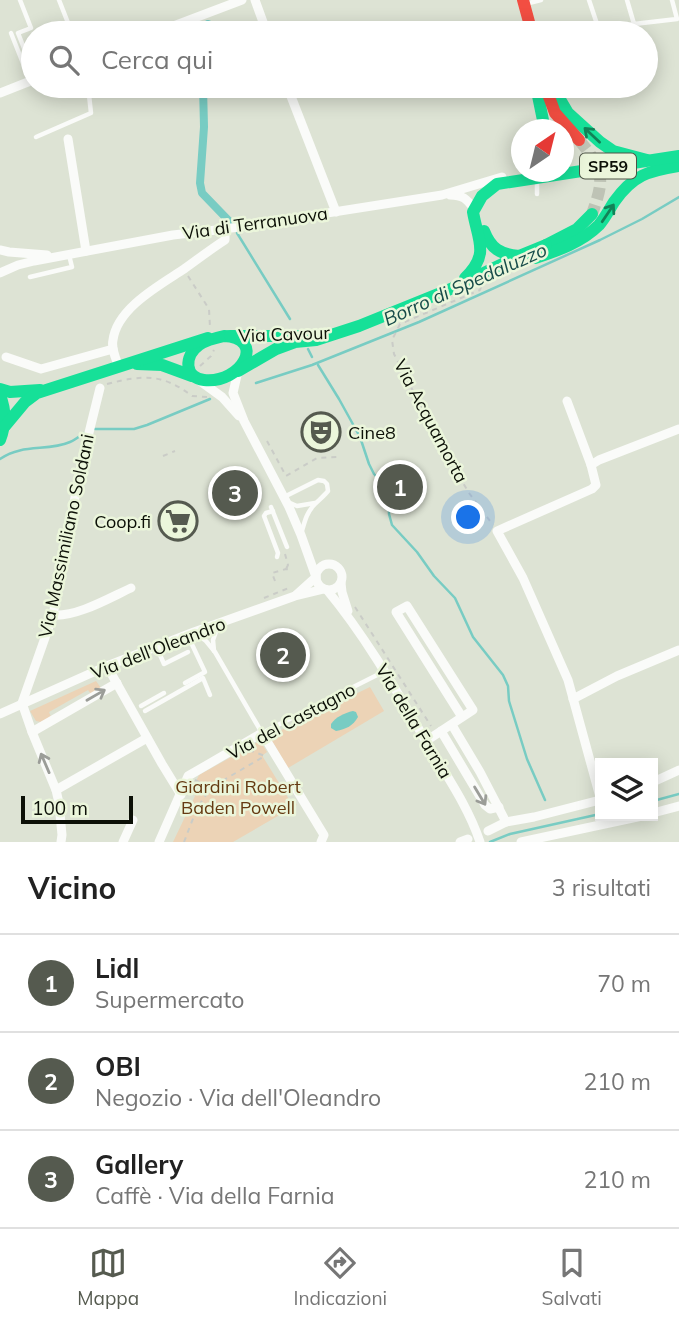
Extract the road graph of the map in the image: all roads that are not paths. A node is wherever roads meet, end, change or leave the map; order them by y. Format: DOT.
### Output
graph roads {
  1 [pos="20,0"];
  2 [pos="59,0"];
  3 [pos="242,0"];
  4 [pos="255,0"];
  5 [pos="541,0"];
  6 [pos="589,0"];
  7 [pos="627,0"];
  8 [pos="672,0"];
  9 [pos="524,2"];
  10 [pos="29,21"];
  11 [pos="67,21"];
  12 [pos="187,21"];
  13 [pos="263,21"];
  14 [pos="527,21"];
  15 [pos="533,21"];
  16 [pos="595,21"];
  17 [pos="633,21"];
  18 [pos="658,21"];
  19 [pos="11,33"];
  20 [pos="21,54"];
  21 [pos="21,82"];
  22 [pos="0,93"];
  23 [pos="89,98"];
  24 [pos="293,98"];
  25 [pos="538,98"];
  26 [pos="549,98"];
  27 [pos="559,98"];
  28 [pos="543,119"];
  29 [pos="36,137"];
  30 [pos="68,139"];
  31 [pos="579,141"];
  32 [pos="647,160"];
  33 [pos="679,161"];
  34 [pos="619,165"];
  35 [pos="574,167"];
  36 [pos="574,174"];
  37 [pos="574,176"];
  38 [pos="511,180"];
  39 [pos="536,182"];
  40 [pos="442,195"];
  41 [pos="474,209"];
  42 [pos="336,212"];
  43 [pos="592,214"];
  44 [pos="225,229"];
  45 [pos="0,250"];
  46 [pos="86,251"];
  47 [pos="69,254"];
  48 [pos="519,256"];
  49 [pos="507,263"];
  50 [pos="0,272"];
  51 [pos="30,277"];
  52 [pos="453,288"];
  53 [pos="341,332"];
  54 [pos="227,336"];
  55 [pos="211,338"];
  56 [pos="113,349"];
  57 [pos="6,357"];
  58 [pos="260,360"];
  59 [pos="124,366"];
  60 [pos="238,371"];
  61 [pos="195,375"];
  62 [pos="51,388"];
  63 [pos="100,388"];
  64 [pos="0,389"];
  65 [pos="0,395"];
  66 [pos="236,401"];
  67 [pos="567,401"];
  68 [pos="244,421"];
  69 [pos="5,426"];
  70 [pos="679,429"];
  71 [pos="0,440"];
  72 [pos="591,465"];
  73 [pos="287,498"];
  74 [pos="316,502"];
  75 [pos="302,539"];
  76 [pos="284,553"];
  77 [pos="327,564"];
  78 [pos="316,577"];
  79 [pos="341,583"];
  80 [pos="131,588"];
  81 [pos="325,589"];
  82 [pos="295,596"];
  83 [pos="53,615"];
  84 [pos="350,619"];
  85 [pos="219,624"];
  86 [pos="191,634"];
  87 [pos="156,647"];
  88 [pos="679,650"];
  89 [pos="188,652"];
  90 [pos="215,652"];
  91 [pos="107,666"];
  92 [pos="384,671"];
  93 [pos="117,683"];
  94 [pos="185,683"];
  95 [pos="164,694"];
  96 [pos="210,695"];
  97 [pos="573,699"];
  98 [pos="22,703"];
  99 [pos="141,709"];
  100 [pos="0,714"];
  101 [pos="462,717"];
  102 [pos="452,725"];
  103 [pos="32,732"];
  104 [pos="262,733"];
  105 [pos="439,733"];
  106 [pos="147,738"];
  107 [pos="426,741"];
  108 [pos="679,770"];
  109 [pos="595,780"];
  110 [pos="658,780"];
  111 [pos="56,790"];
  112 [pos="181,795"];
  113 [pos="595,800"];
  114 [pos="679,806"];
  115 [pos="499,807"];
  116 [pos="658,812"];
  117 [pos="132,820"];
  118 [pos="619,821"];
  119 [pos="506,822"];
  120 [pos="488,831"];
  121 [pos="61,842"];
  122 [pos="123,842"];
  123 [pos="159,842"];
  124 [pos="321,842"];
  125 [pos="480,842"];
  126 [pos="521,842"];
  1 -- 10 [label="lane"];
  2 -- 11 [label="lane"];
  3 -- 12 [label="street"];
  4 -- 13 [label="street"];
  5 -- 9 [label="lane"];
  6 -- 16 [label="lane"];
  7 -- 17 [label="lane"];
  8 -- 18 [label="lane"];
  9 -- 14 [label="main road"];
  9 -- 15 [label="main road"];
  19 -- 20 [label="lane"];
  21 -- 22 [label="street"];
  23 -- 29 [label="lane"];
  24 -- 42 [label="street"];
  25 -- 28 [label="main road"];
  26 -- 31 [label="main road"];
  32 -- 27 [label="main road, one-way"];
  30 -- 46 [label="street"];
  32 -- 33 [label="main road, SP59"];
  32 -- 34 [label="main road, SP59"];
  33 -- 37 [label="main road"];
  49 -- 33 [label="main road, Via Cavour, one-way"];
  34 -- 35 [label="street"];
  34 -- 36 [label="main road, SP59"];
  38 -- 40 [label="street, Via di Terranuova"];
  39 -- 41 [label="main road"];
  39 -- 48 [label="main road"];
  40 -- 41 [label="street, Via di Terranuova"];
  40 -- 42 [label="street, Via di Terranuova"];
  41 -- 52 [label="main road"];
  42 -- 44 [label="street, Via di Terranuova"];
  43 -- 48 [label="main road, Via Cavour"];
  44 -- 46 [label="street, Via di Terranuova"];
  44 -- 56 [label="street"];
  45 -- 47 [label="street, Via di Terranuova"];
  46 -- 47 [label="street, Via di Terranuova"];
  47 -- 50 [label="street, Via di Terranuova"];
  47 -- 51 [label="lane"];
  48 -- 49 [label="main road, Via Cavour"];
  49 -- 52 [label="main road, Via Cavour"];
  52 -- 53 [label="main road, Via Cavour"];
  53 -- 54 [label="main road, Via Cavour"];
  53 -- 58 [label="main road, Via Cavour"];
  54 -- 55 [label="main road, Via Cavour"];
  54 -- 60 [label="main road, Via Cavour"];
  55 -- 59 [label="main road, Via Cavour"];
  55 -- 61 [label="main road"];
  56 -- 57 [label="street"];
  56 -- 59 [label="street"];
  58 -- 60 [label="main road, Via Cavour"];
  58 -- 66 [label="street"];
  59 -- 61 [label="main road, Via Cavour"];
  59 -- 62 [label="main road, Via Cavour"];
  60 -- 61 [label="main road, Via Cavour"];
  60 -- 66 [label="street, Via della Farnia"];
  61 -- 68 [label="street, Via della Farnia"];
  62 -- 64 [label="main road, Via Cavour"];
  62 -- 69 [label="main road, Via Cavour"];
  63 -- 83 [label="street, Via Massimiliano Soldani"];
  65 -- 69 [label="main road"];
  66 -- 68 [label="street, Via della Farnia"];
  67 -- 72 [label="street"];
  68 -- 73 [label="street, Via della Farnia"];
  69 -- 71 [label="main road"];
  70 -- 72 [label="street"];
  72 -- 97 [label="street"];
  73 -- 74 [label="lane"];
  73 -- 74 [label="lane"];
  73 -- 75 [label="street, Via della Farnia"];
  74 -- 75 [label="lane"];
  75 -- 77 [label="street, Via della Farnia"];
  75 -- 78 [label="street, Via della Farnia"];
  76 -- 76 [label="lane"];
  77 -- 78 [label="street"];
  77 -- 79 [label="street, Via della Farnia"];
  78 -- 81 [label="street, Via della Farnia"];
  78 -- 82 [label="street, Via dell'Oleandro"];
  79 -- 81 [label="street"];
  79 -- 84 [label="street, Via della Farnia"];
  80 -- 83 [label="street"];
  81 -- 82 [label="street, Via dell'Oleandro"];
  81 -- 84 [label="street, Via della Farnia"];
  82 -- 85 [label="street, Via dell'Oleandro"];
  83 -- 98 [label="street, Via Massimiliano Soldani"];
  84 -- 92 [label="street, Via della Farnia"];
  85 -- 86 [label="street, Via dell'Oleandro"];
  85 -- 90 [label="lane"];
  86 -- 87 [label="street, Via dell'Oleandro"];
  86 -- 90 [label="lane"];
  86 -- 94 [label="lane"];
  87 -- 89 [label="lane"];
  87 -- 91 [label="street, Via dell'Oleandro"];
  88 -- 97 [label="street"];
  90 -- 104 [label="lane"];
  91 -- 93 [label="street"];
  91 -- 98 [label="street, Via dell'Oleandro"];
  92 -- 104 [label="lane, Via del Castagno"];
  92 -- 107 [label="street, Via della Farnia"];
  93 -- 99 [label="street"];
  103 -- 93 [label="street, one-way"];
  95 -- 99 [label="lane"];
  96 -- 99 [label="lane"];
  97 -- 109 [label="street"];
  98 -- 100 [label="street, Via dell'Oleandro"];
  98 -- 103 [label="street"];
  99 -- 106 [label="street"];
  101 -- 101 [label="street"];
  101 -- 102 [label="street"];
  102 -- 105 [label="street"];
  102 -- 115 [label="street"];
  111 -- 103 [label="street, one-way"];
  104 -- 112 [label="street, Via del Castagno"];
  104 -- 124 [label="street"];
  105 -- 107 [label="street"];
  105 -- 115 [label="street, one-way"];
  106 -- 111 [label="street"];
  106 -- 112 [label="street"];
  107 -- 125 [label="street, Via della Farnia"];
  108 -- 110 [label="street"];
  111 -- 121 [label="street"];
  112 -- 123 [label="street"];
  113 -- 119 [label="street"];
  114 -- 116 [label="street"];
  115 -- 119 [label="street"];
  117 -- 122 [label="street"];
  118 -- 126 [label="street"];
  119 -- 120 [label="street"];
}
